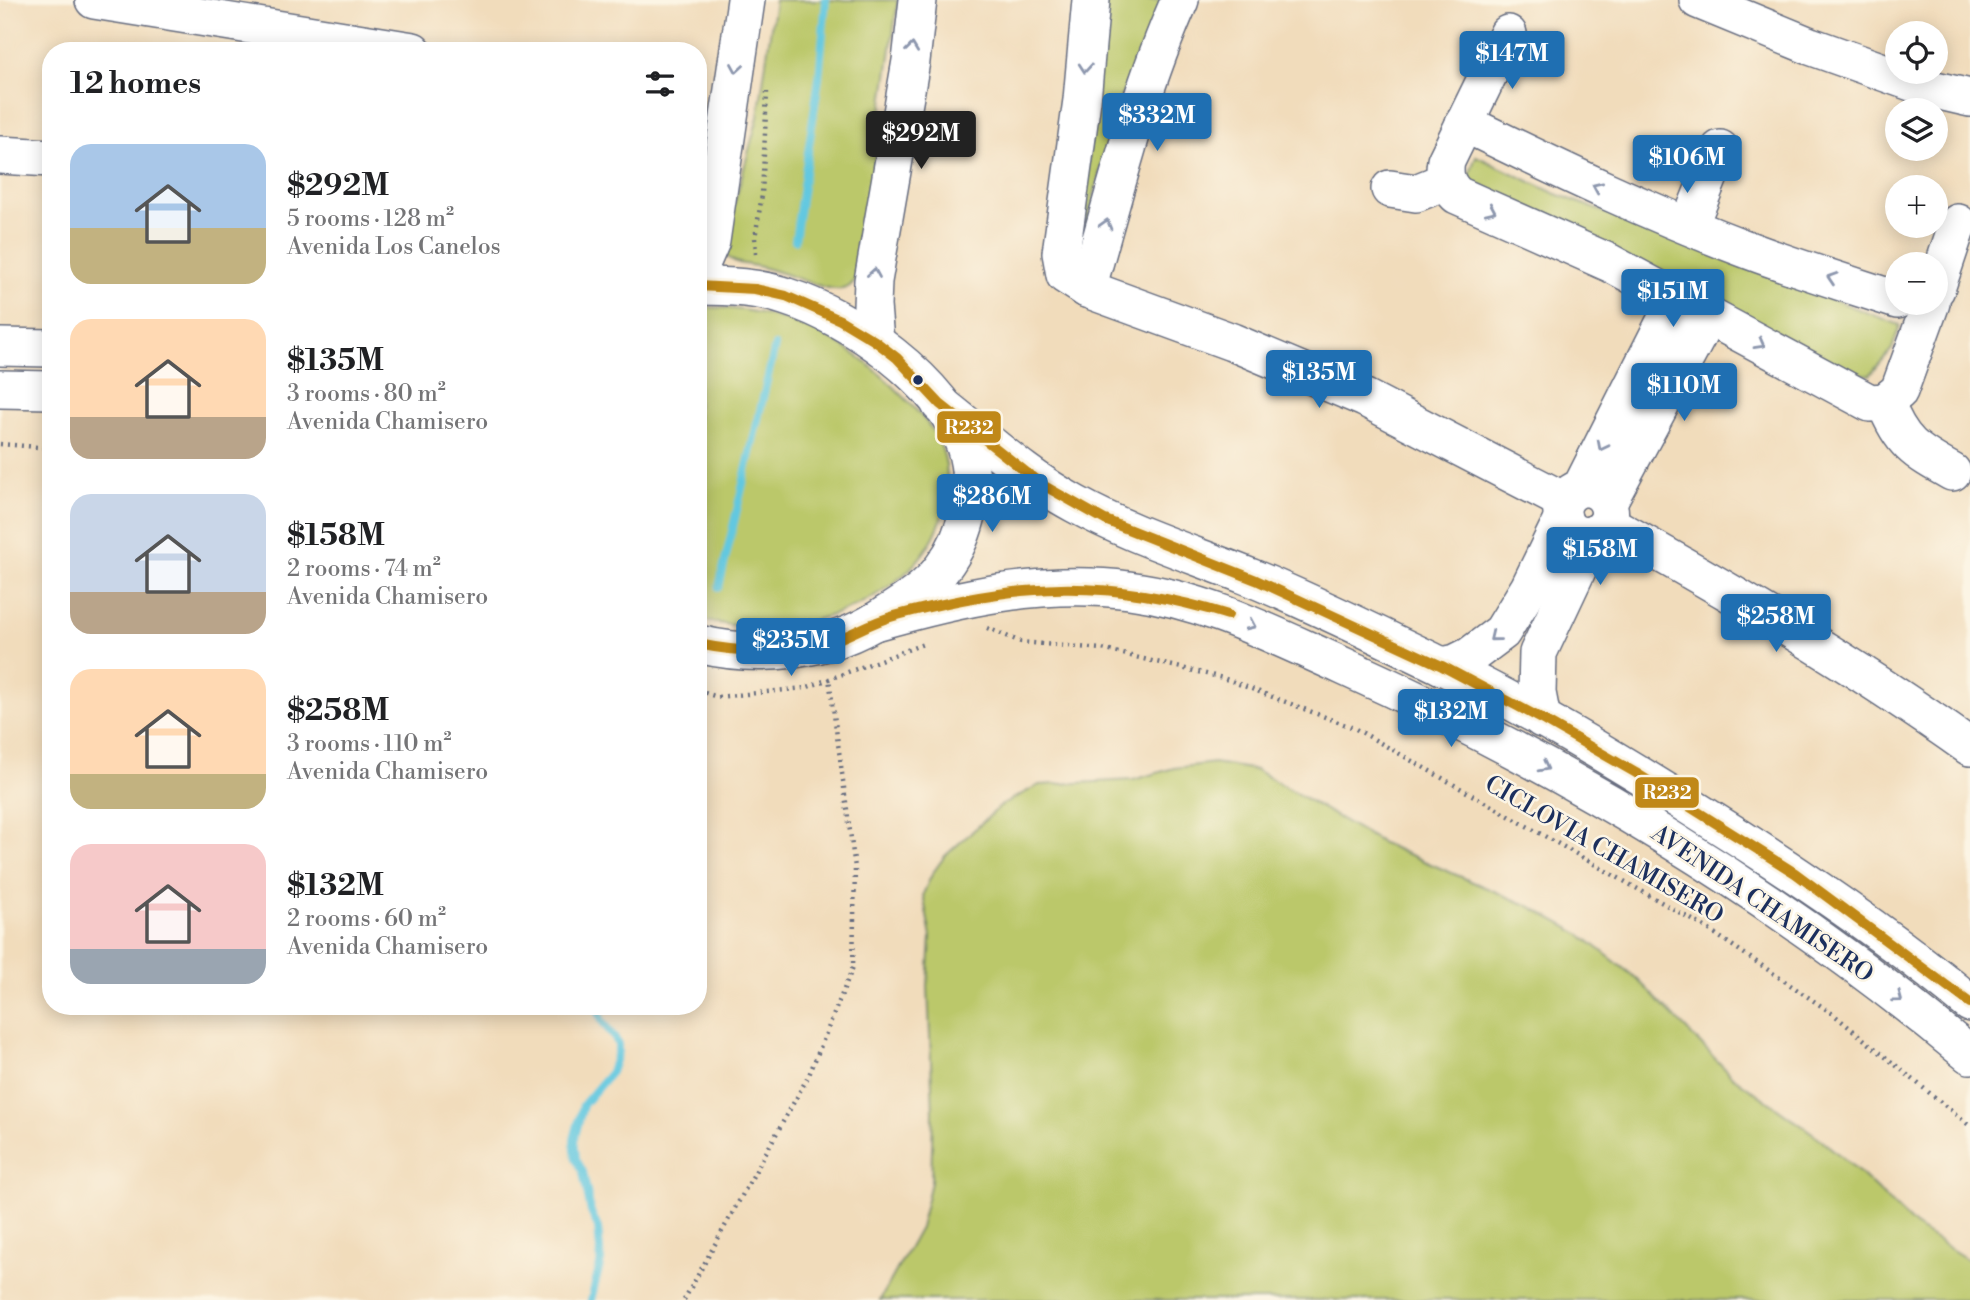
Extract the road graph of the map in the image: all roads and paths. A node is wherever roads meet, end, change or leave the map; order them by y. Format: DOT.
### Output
graph roads {
  1 [pos="94,0"];
  2 [pos="746,0"];
  3 [pos="918,0"];
  4 [pos="1091,0"];
  5 [pos="1180,0"];
  6 [pos="1698,0"];
  7 [pos="1508,34"];
  8 [pos="357,42"];
  9 [pos="767,89"];
  10 [pos="1970,98"];
  11 [pos="1464,123"];
  12 [pos="1720,149"];
  13 [pos="0,155"];
  14 [pos="42,157"];
  15 [pos="1446,181"];
  16 [pos="1390,189"];
  17 [pos="1958,223"];
  18 [pos="1689,226"];
  19 [pos="707,250"];
  20 [pos="1944,252"];
  21 [pos="756,254"];
  22 [pos="707,286"];
  23 [pos="1087,289"];
  24 [pos="1885,291"];
  25 [pos="1677,298"];
  26 [pos="1917,315"];
  27 [pos="1708,316"];
  28 [pos="875,341"];
  29 [pos="0,347"];
  30 [pos="42,348"];
  31 [pos="0,388"];
  32 [pos="42,390"];
  33 [pos="1885,402"];
  34 [pos="940,404"];
  35 [pos="0,444"];
  36 [pos="42,447"];
  37 [pos="1952,472"];
  38 [pos="1586,511"];
  39 [pos="874,622"];
  40 [pos="980,625"];
  41 [pos="934,640"];
  42 [pos="829,642"];
  43 [pos="707,646"];
  44 [pos="1441,666"];
  45 [pos="829,680"];
  46 [pos="707,694"];
  47 [pos="1542,719"];
  48 [pos="1970,747"];
  49 [pos="1970,1003"];
  50 [pos="1970,1055"];
  51 [pos="1970,1126"];
  52 [pos="684,1300"];
  1 -- 8 [label="street"];
  2 -- 19 [label="street, one-way"];
  28 -- 3 [label="street, one-way"];
  4 -- 23 [label="street, one-way"];
  23 -- 5 [label="street, one-way"];
  6 -- 10 [label="street"];
  7 -- 11 [label="street"];
  9 -- 21 [label="path"];
  11 -- 15 [label="street"];
  18 -- 11 [label="street, one-way"];
  12 -- 18 [label="street"];
  13 -- 14 [label="street"];
  15 -- 16 [label="street"];
  15 -- 25 [label="street, one-way"];
  17 -- 20 [label="street"];
  24 -- 18 [label="street, one-way"];
  22 -- 28 [label="street"];
  23 -- 38 [label="street"];
  25 -- 27 [label="street"];
  25 -- 38 [label="street, one-way"];
  26 -- 33 [label="street"];
  27 -- 33 [label="street, one-way"];
  27 -- 38 [label="street"];
  28 -- 34 [label="street"];
  29 -- 30 [label="street"];
  31 -- 32 [label="street"];
  33 -- 37 [label="street"];
  34 -- 39 [label="street"];
  34 -- 44 [label="street, AVENIDA CHAMISERO"];
  35 -- 36 [label="path"];
  38 -- 44 [label="street, one-way"];
  38 -- 47 [label="street"];
  38 -- 48 [label="street"];
  39 -- 42 [label="street"];
  39 -- 50 [label="street, AVENIDA CHAMISERO, one-way"];
  40 -- 51 [label="path, CICLOVIA CHAMISERO"];
  41 -- 45 [label="path"];
  42 -- 43 [label="street"];
  42 -- 45 [label="path"];
  44 -- 47 [label="street, AVENIDA CHAMISERO"];
  45 -- 46 [label="path"];
  45 -- 52 [label="path"];
  47 -- 49 [label="street, AVENIDA CHAMISERO"];
}
